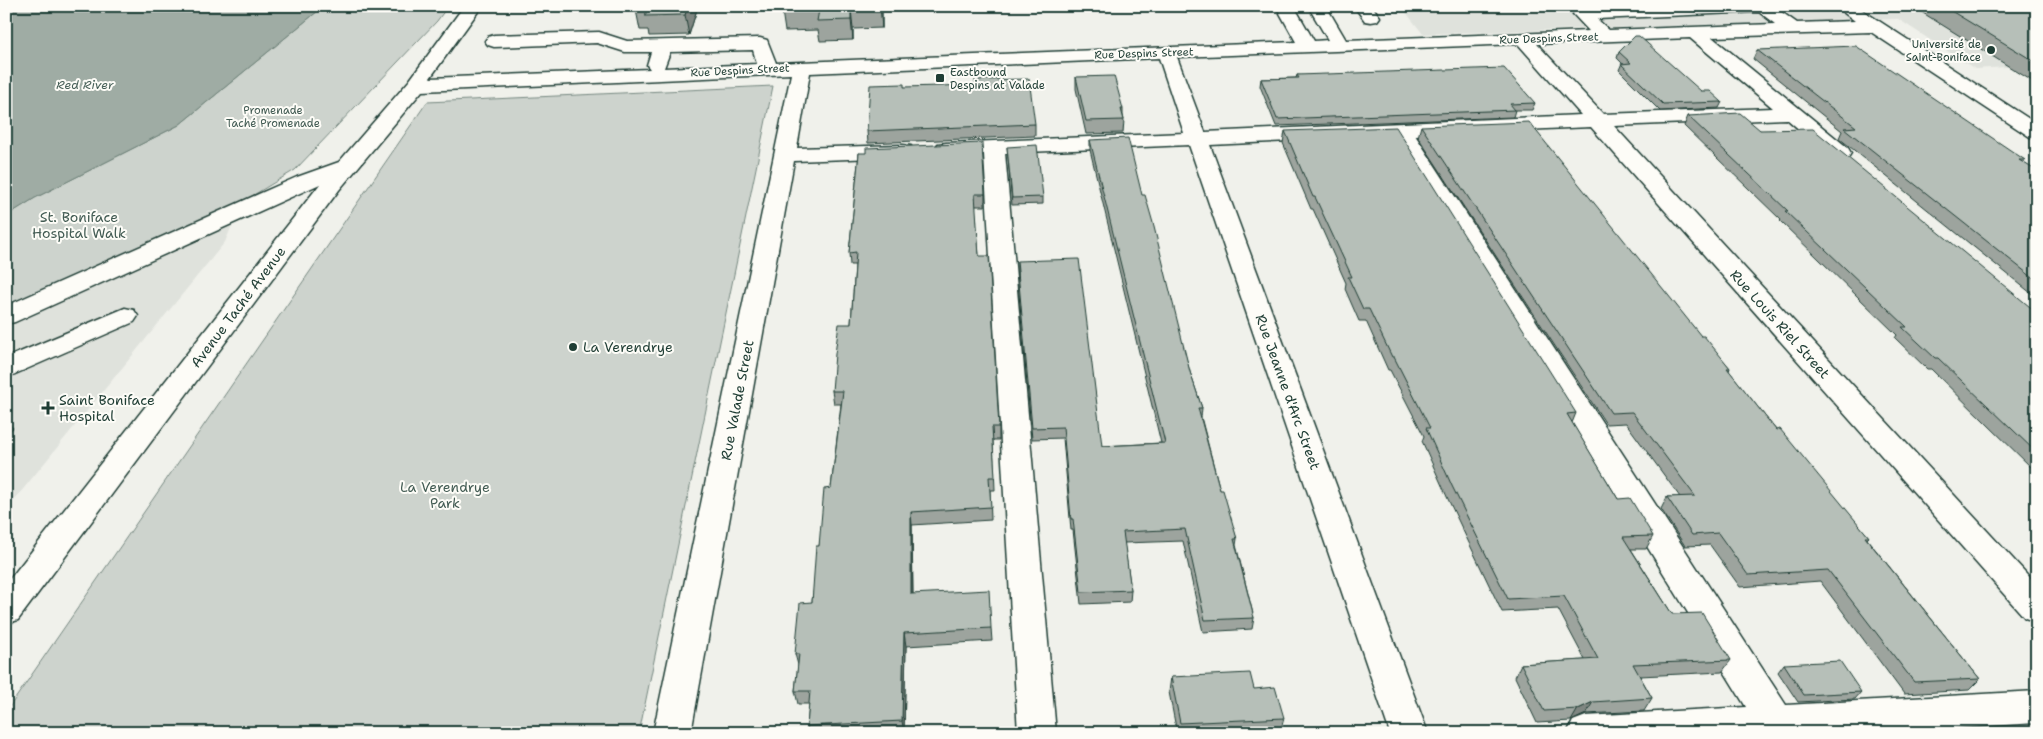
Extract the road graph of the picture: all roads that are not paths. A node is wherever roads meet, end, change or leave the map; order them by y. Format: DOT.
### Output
graph roads {
  1 [pos="473,6"];
  2 [pos="1285,6"];
  3 [pos="1317,6"];
  4 [pos="1844,6"];
  5 [pos="1874,26"];
  6 [pos="1793,29"];
  7 [pos="1694,32"];
  8 [pos="1606,36"];
  9 [pos="1523,39"];
  10 [pos="494,41"];
  11 [pos="1341,46"];
  12 [pos="662,47"];
  13 [pos="1308,47"];
  14 [pos="1166,52"];
  15 [pos="802,67"];
  16 [pos="768,68"];
  17 [pos="655,74"];
  18 [pos="416,85"];
  19 [pos="1792,113"];
  20 [pos="1596,120"];
  21 [pos="1401,130"];
  22 [pos="2037,133"];
  23 [pos="1197,139"];
  24 [pos="994,147"];
  25 [pos="784,155"];
  26 [pos="1853,164"];
  27 [pos="346,168"];
  28 [pos="6,316"];
  29 [pos="125,316"];
  30 [pos="6,369"];
  31 [pos="2037,608"];
  32 [pos="6,610"];
  33 [pos="2037,707"];
  34 [pos="1776,722"];
  35 [pos="672,733"];
  36 [pos="1037,733"];
  37 [pos="1409,733"];
  38 [pos="1586,733"];
  1 -- 18 [label="street, Avenue Taché Avenue"];
  2 -- 13 [label="street"];
  3 -- 11 [label="street"];
  4 -- 5 [label="street"];
  5 -- 6 [label="street, Rue Despins Street"];
  5 -- 22 [label="street"];
  6 -- 7 [label="street, Rue Despins Street"];
  6 -- 8 [label="street"];
  7 -- 8 [label="street, Rue Despins Street"];
  7 -- 19 [label="street"];
  8 -- 9 [label="street, Rue Despins Street"];
  9 -- 11 [label="street, Rue Despins Street"];
  9 -- 20 [label="street, Rue Louis Riel Street"];
  10 -- 12 [label="street"];
  11 -- 13 [label="street, Rue Despins Street"];
  12 -- 16 [label="street"];
  12 -- 17 [label="street"];
  13 -- 14 [label="street, Rue Despins Street"];
  14 -- 15 [label="street, Rue Despins Street"];
  14 -- 23 [label="street, Rue Jeanne d'Arc Street"];
  15 -- 16 [label="street, Rue Despins Street"];
  15 -- 25 [label="street, Rue Valade Street"];
  16 -- 17 [label="street, Rue Despins Street"];
  17 -- 18 [label="street, Rue Despins Street"];
  18 -- 27 [label="street, Avenue Taché Avenue"];
  19 -- 20 [label="street"];
  19 -- 26 [label="street"];
  20 -- 21 [label="street"];
  20 -- 31 [label="street, Rue Louis Riel Street"];
  21 -- 23 [label="street"];
  21 -- 34 [label="street"];
  23 -- 24 [label="street"];
  23 -- 37 [label="street, Rue Jeanne d'Arc Street"];
  24 -- 25 [label="street"];
  24 -- 36 [label="street"];
  25 -- 35 [label="street, Rue Valade Street"];
  27 -- 28 [label="street"];
  27 -- 32 [label="street, Avenue Taché Avenue"];
  29 -- 30 [label="street"];
  33 -- 34 [label="street"];
  34 -- 38 [label="street"];
}
